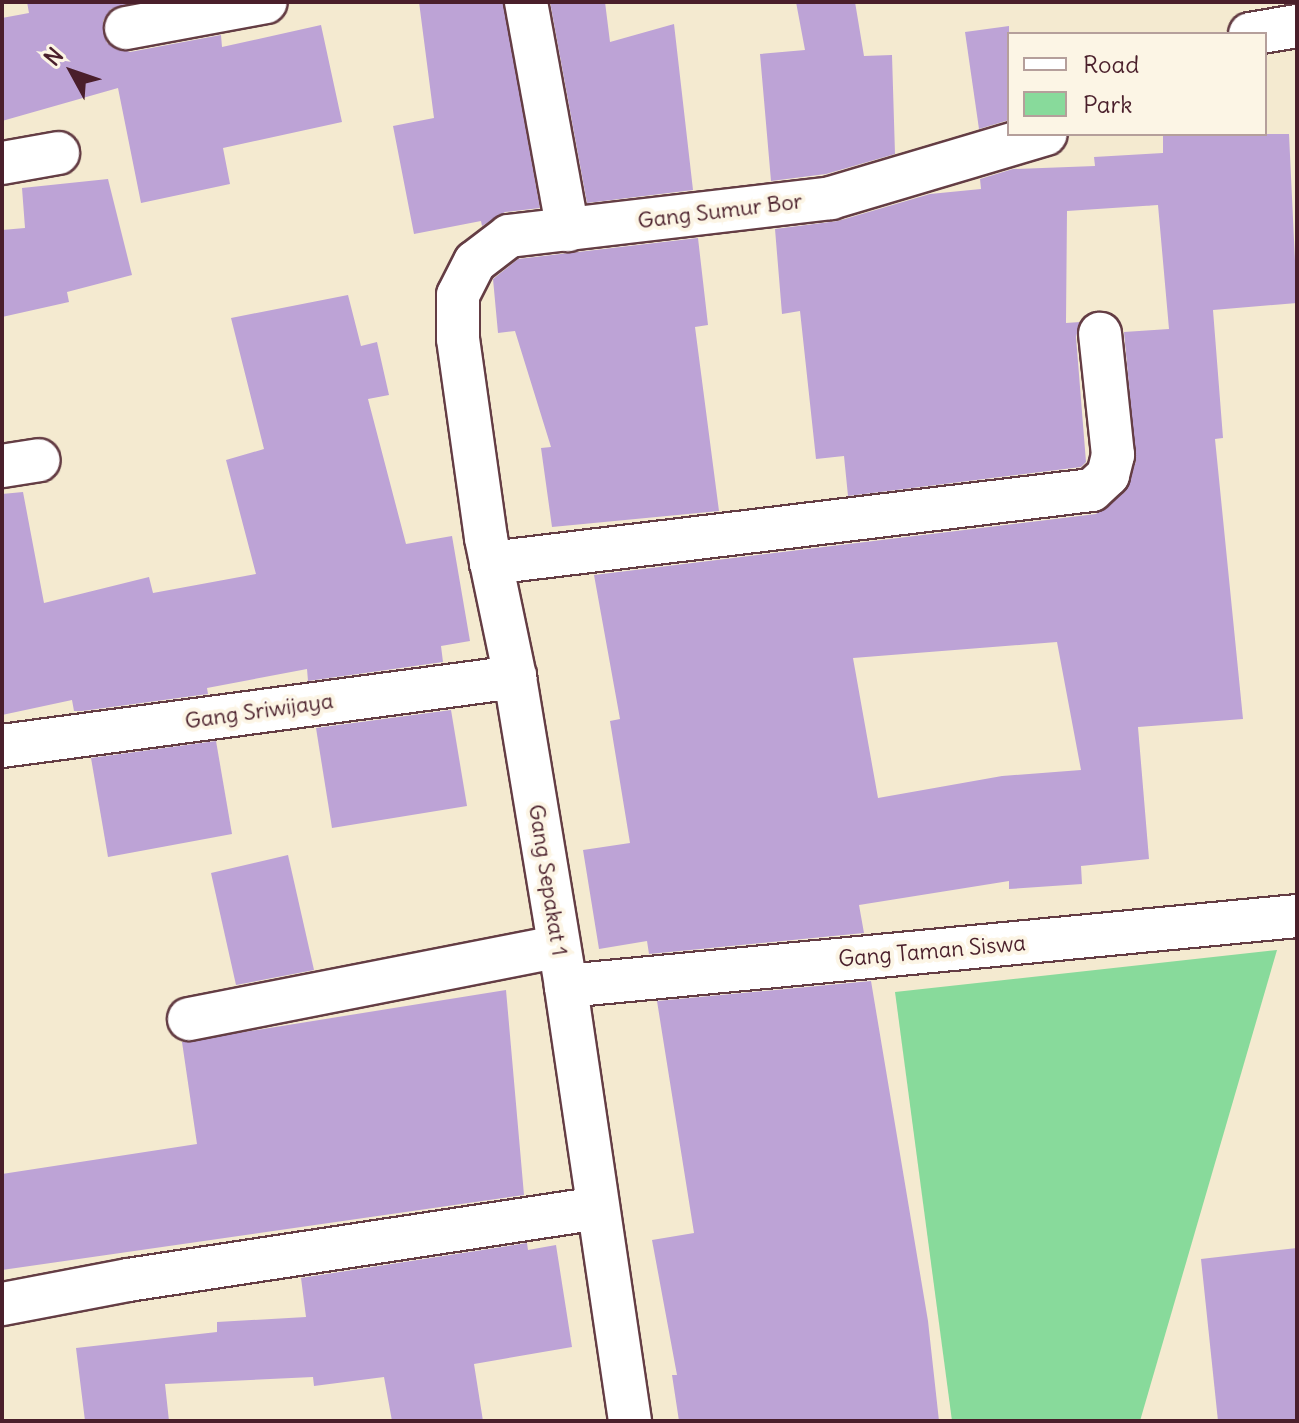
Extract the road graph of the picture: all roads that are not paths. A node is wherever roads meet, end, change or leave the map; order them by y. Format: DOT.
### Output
graph roads {
  1 [pos="266,2"];
  2 [pos="526,2"];
  3 [pos="1297,26"];
  4 [pos="126,28"];
  5 [pos="1262,32"];
  6 [pos="1039,136"];
  7 [pos="58,153"];
  8 [pos="2,163"];
  9 [pos="568,230"];
  10 [pos="1100,334"];
  11 [pos="458,339"];
  12 [pos="491,563"];
  13 [pos="515,677"];
  14 [pos="2,746"];
  15 [pos="1297,916"];
  16 [pos="562,966"];
  17 [pos="189,1019"];
  18 [pos="598,1208"];
  19 [pos="2,1304"];
  20 [pos="630,1421"];
  1 -- 4 [label="street"];
  2 -- 9 [label="street"];
  3 -- 5 [label="street"];
  6 -- 9 [label="street, Gang Sumur Bor"];
  7 -- 8 [label="street"];
  9 -- 11 [label="street, Gang Sumur Bor"];
  10 -- 12 [label="street"];
  11 -- 12 [label="street, Gang Sepakat 1"];
  12 -- 13 [label="street, Gang Sepakat 1"];
  13 -- 14 [label="street, Gang Sriwijaya"];
  13 -- 16 [label="street, Gang Sepakat 1"];
  15 -- 16 [label="street, Gang Taman Siswa"];
  16 -- 17 [label="street, Gang Taman Siswa"];
  16 -- 18 [label="street, Gang Sepakat 1"];
  18 -- 19 [label="street"];
  18 -- 20 [label="street, Gang Sepakat 1"];
}
